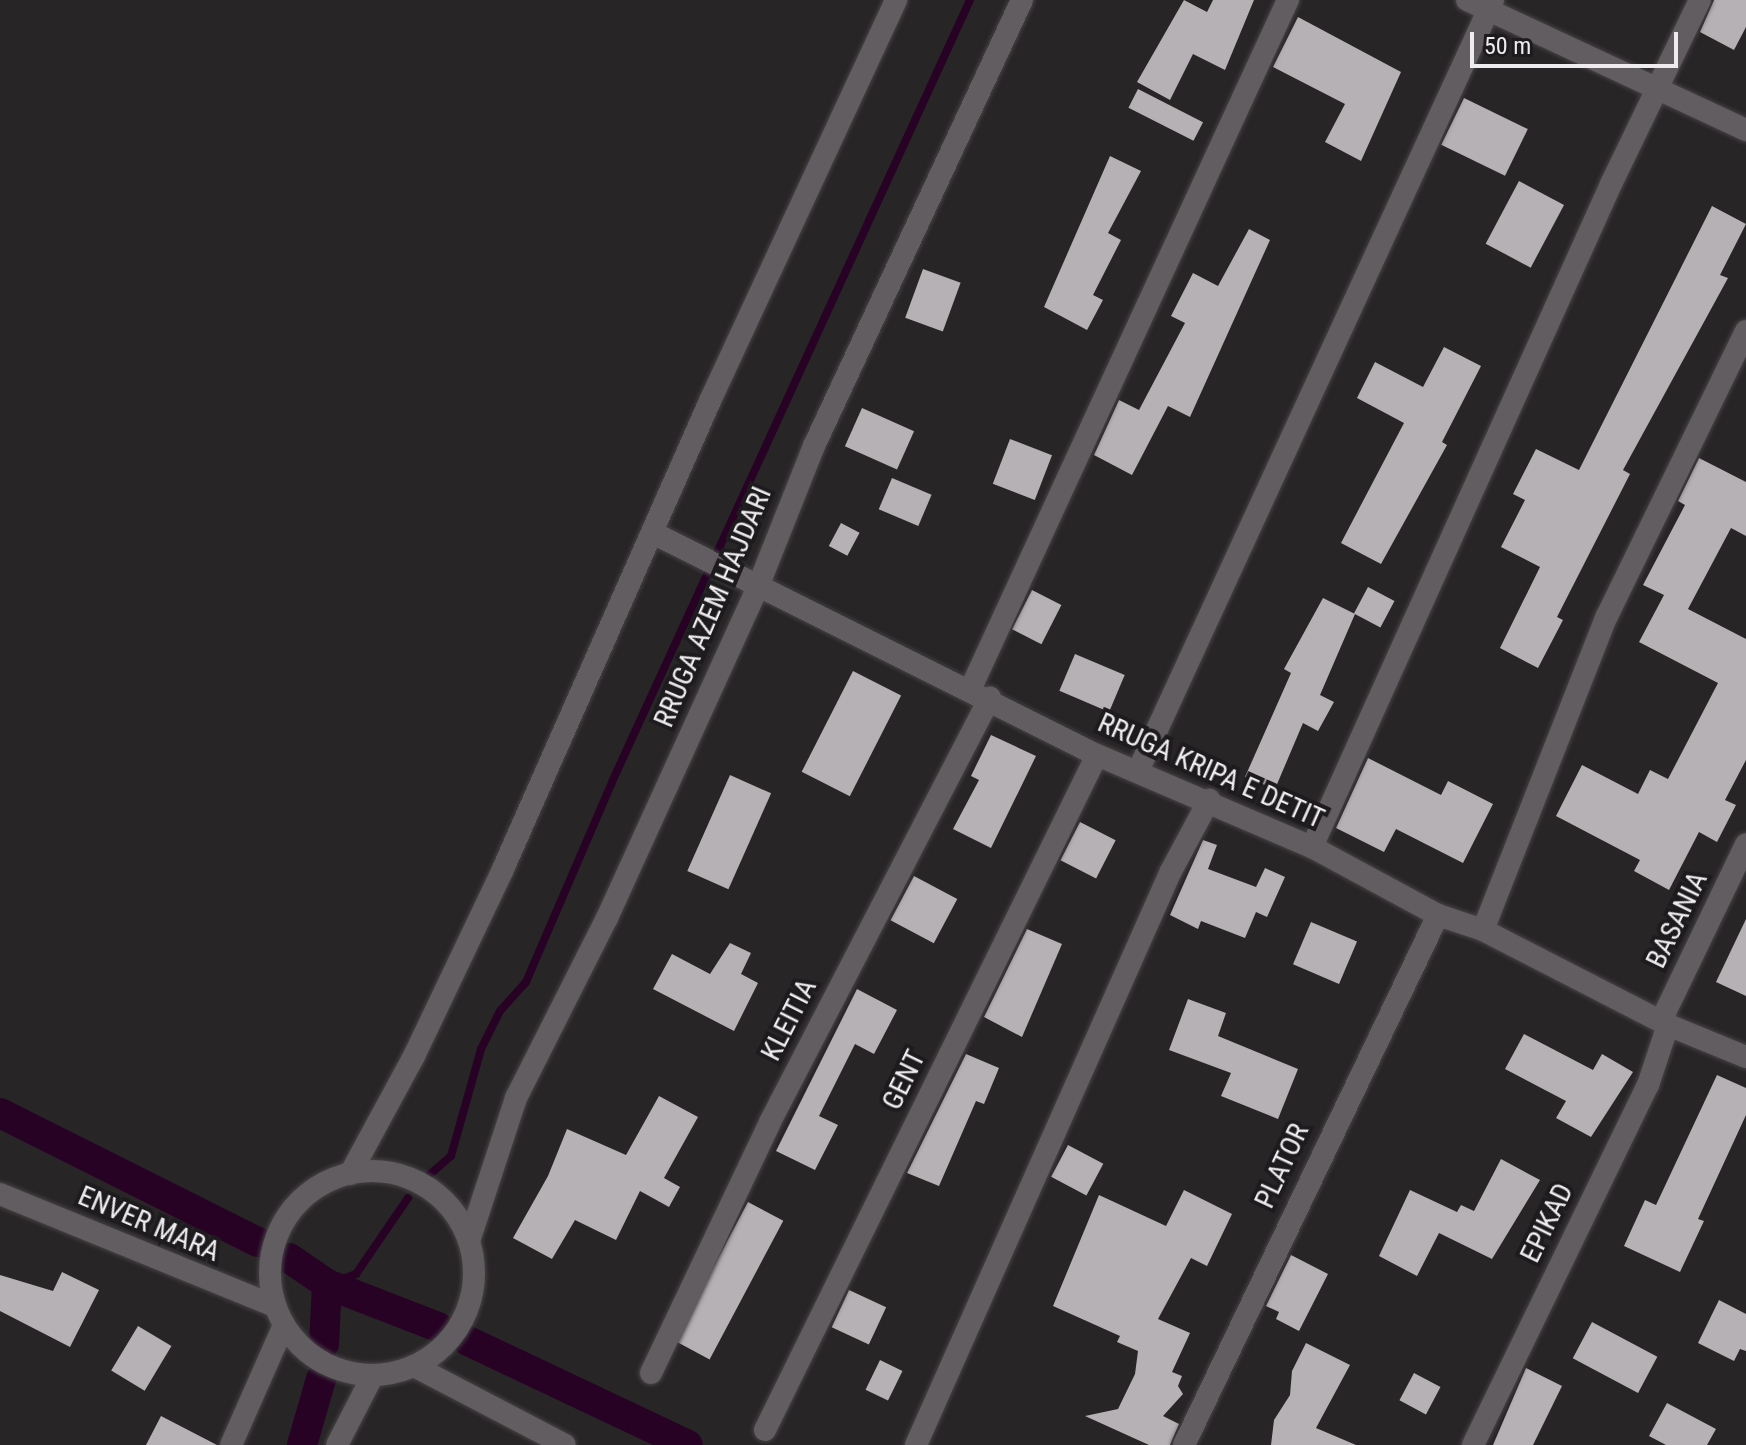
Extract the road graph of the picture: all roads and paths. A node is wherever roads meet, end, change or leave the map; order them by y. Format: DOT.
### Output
graph roads {
  1 [pos="896,0"];
  2 [pos="1022,0"];
  3 [pos="1288,0"];
  4 [pos="1467,0"];
  5 [pos="1700,0"];
  6 [pos="1491,5"];
  7 [pos="1656,87"];
  8 [pos="1746,130"];
  9 [pos="1746,331"];
  10 [pos="655,534"];
  11 [pos="759,584"];
  12 [pos="980,694"];
  13 [pos="1097,755"];
  14 [pos="1138,771"];
  15 [pos="1209,800"];
  16 [pos="1746,844"];
  17 [pos="1312,847"];
  18 [pos="1438,915"];
  19 [pos="1483,930"];
  20 [pos="1664,1023"];
  21 [pos="1746,1057"];
  22 [pos="350,1174"];
  23 [pos="0,1194"];
  24 [pos="469,1241"];
  25 [pos="280,1315"];
  26 [pos="414,1366"];
  27 [pos="651,1373"];
  28 [pos="373,1375"];
  29 [pos="765,1430"];
  30 [pos="231,1445"];
  31 [pos="337,1445"];
  32 [pos="565,1445"];
  33 [pos="916,1445"];
  34 [pos="1184,1445"];
  35 [pos="1473,1445"];
  1 -- 10 [label="street"];
  2 -- 11 [label="street, RRUGA AZEM HAJDARI"];
  3 -- 12 [label="street, KLEITIA"];
  4 -- 6 [label="street"];
  5 -- 7 [label="street"];
  6 -- 7 [label="street"];
  6 -- 14 [label="street"];
  7 -- 8 [label="street"];
  7 -- 17 [label="street"];
  9 -- 19 [label="street"];
  10 -- 11 [label="street, RRUGA KRIPA E DETIT"];
  10 -- 22 [label="street"];
  11 -- 12 [label="street, RRUGA KRIPA E DETIT"];
  11 -- 24 [label="street, RRUGA AZEM HAJDARI"];
  12 -- 13 [label="street, RRUGA KRIPA E DETIT"];
  12 -- 27 [label="street, KLEITIA"];
  13 -- 14 [label="street, RRUGA KRIPA E DETIT"];
  13 -- 29 [label="street, GENT"];
  14 -- 15 [label="street, RRUGA KRIPA E DETIT"];
  15 -- 17 [label="street, RRUGA KRIPA E DETIT"];
  15 -- 33 [label="street"];
  16 -- 20 [label="street, BASANIA"];
  17 -- 18 [label="street, RRUGA KRIPA E DETIT"];
  18 -- 19 [label="street, RRUGA KRIPA E DETIT"];
  18 -- 34 [label="street, PLATOR"];
  19 -- 20 [label="street, RRUGA KRIPA E DETIT"];
  20 -- 21 [label="street, RRUGA KRIPA E DETIT"];
  20 -- 35 [label="street, EPIKAD"];
  22 -- 24 [label="street, RRUGA AZEM HAJDARI"];
  22 -- 25 [label="street, RRUGA AZEM HAJDARI"];
  23 -- 25 [label="street, ENVER MARA"];
  24 -- 26 [label="street, RRUGA AZEM HAJDARI"];
  25 -- 28 [label="street, RRUGA AZEM HAJDARI"];
  25 -- 30 [label="street"];
  26 -- 28 [label="street, RRUGA AZEM HAJDARI"];
  26 -- 32 [label="street"];
  28 -- 31 [label="street"];
}
